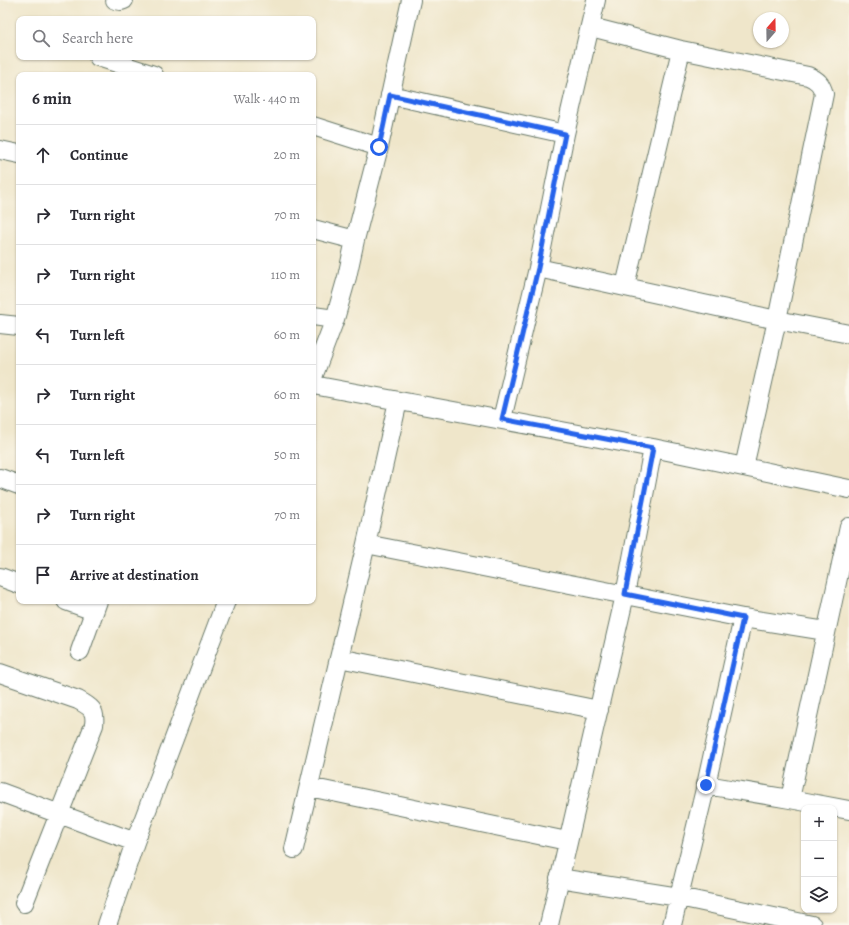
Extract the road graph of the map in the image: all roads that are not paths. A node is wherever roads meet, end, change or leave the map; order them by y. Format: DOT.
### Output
graph roads {
  1 [pos="115,0"];
  2 [pos="124,0"];
  3 [pos="411,0"];
  4 [pos="596,0"];
  5 [pos="591,27"];
  6 [pos="681,50"];
  7 [pos="107,60"];
  8 [pos="145,72"];
  9 [pos="390,95"];
  10 [pos="316,127"];
  11 [pos="565,134"];
  12 [pos="379,147"];
  13 [pos="0,150"];
  14 [pos="16,153"];
  15 [pos="316,230"];
  16 [pos="355,240"];
  17 [pos="538,268"];
  18 [pos="625,286"];
  19 [pos="316,316"];
  20 [pos="335,319"];
  21 [pos="777,320"];
  22 [pos="0,324"];
  23 [pos="16,326"];
  24 [pos="849,334"];
  25 [pos="316,357"];
  26 [pos="316,386"];
  27 [pos="398,401"];
  28 [pos="502,419"];
  29 [pos="653,448"];
  30 [pos="744,467"];
  31 [pos="0,478"];
  32 [pos="16,484"];
  33 [pos="849,489"];
  34 [pos="849,527"];
  35 [pos="366,544"];
  36 [pos="0,577"];
  37 [pos="16,583"];
  38 [pos="625,594"];
  39 [pos="84,604"];
  40 [pos="225,604"];
  41 [pos="96,606"];
  42 [pos="743,618"];
  43 [pos="826,631"];
  44 [pos="80,651"];
  45 [pos="339,658"];
  46 [pos="0,673"];
  47 [pos="599,710"];
  48 [pos="706,785"];
  49 [pos="309,787"];
  50 [pos="0,792"];
  51 [pos="790,799"];
  52 [pos="849,810"];
  53 [pos="58,814"];
  54 [pos="567,841"];
  55 [pos="135,842"];
  56 [pos="294,849"];
  57 [pos="559,878"];
  58 [pos="679,897"];
  59 [pos="24,903"];
  60 [pos="106,925"];
  61 [pos="549,925"];
  62 [pos="672,925"];
  63 [pos="812,925"];
  1 -- 2 [label="street"];
  3 -- 9 [label="street"];
  4 -- 5 [label="street"];
  5 -- 6 [label="street"];
  5 -- 11 [label="street"];
  6 -- 18 [label="street"];
  6 -- 21 [label="street"];
  7 -- 8 [label="street"];
  9 -- 11 [label="street"];
  9 -- 12 [label="street"];
  10 -- 12 [label="street"];
  11 -- 17 [label="street"];
  12 -- 16 [label="street"];
  13 -- 14 [label="street"];
  15 -- 16 [label="street"];
  16 -- 20 [label="street"];
  17 -- 18 [label="street"];
  17 -- 28 [label="street"];
  18 -- 21 [label="street"];
  19 -- 20 [label="street"];
  20 -- 25 [label="street"];
  21 -- 24 [label="street"];
  21 -- 30 [label="street"];
  22 -- 23 [label="street"];
  26 -- 27 [label="street"];
  27 -- 28 [label="street"];
  27 -- 35 [label="street"];
  28 -- 29 [label="street"];
  29 -- 30 [label="street"];
  29 -- 38 [label="street"];
  30 -- 33 [label="street"];
  31 -- 32 [label="street"];
  34 -- 43 [label="street"];
  35 -- 38 [label="street"];
  35 -- 45 [label="street"];
  36 -- 37 [label="street"];
  38 -- 42 [label="street"];
  38 -- 47 [label="street"];
  39 -- 41 [label="street"];
  40 -- 55 [label="street"];
  41 -- 44 [label="street"];
  42 -- 43 [label="street"];
  42 -- 48 [label="street"];
  43 -- 51 [label="street"];
  45 -- 47 [label="street"];
  45 -- 49 [label="street"];
  46 -- 53 [label="street"];
  47 -- 54 [label="street"];
  48 -- 51 [label="street"];
  48 -- 58 [label="street"];
  49 -- 54 [label="street"];
  49 -- 56 [label="street"];
  50 -- 53 [label="street"];
  51 -- 52 [label="street"];
  53 -- 55 [label="street"];
  53 -- 59 [label="street"];
  54 -- 57 [label="street"];
  55 -- 60 [label="street"];
  57 -- 58 [label="street"];
  57 -- 61 [label="street"];
  58 -- 62 [label="street"];
  58 -- 63 [label="street"];
}
